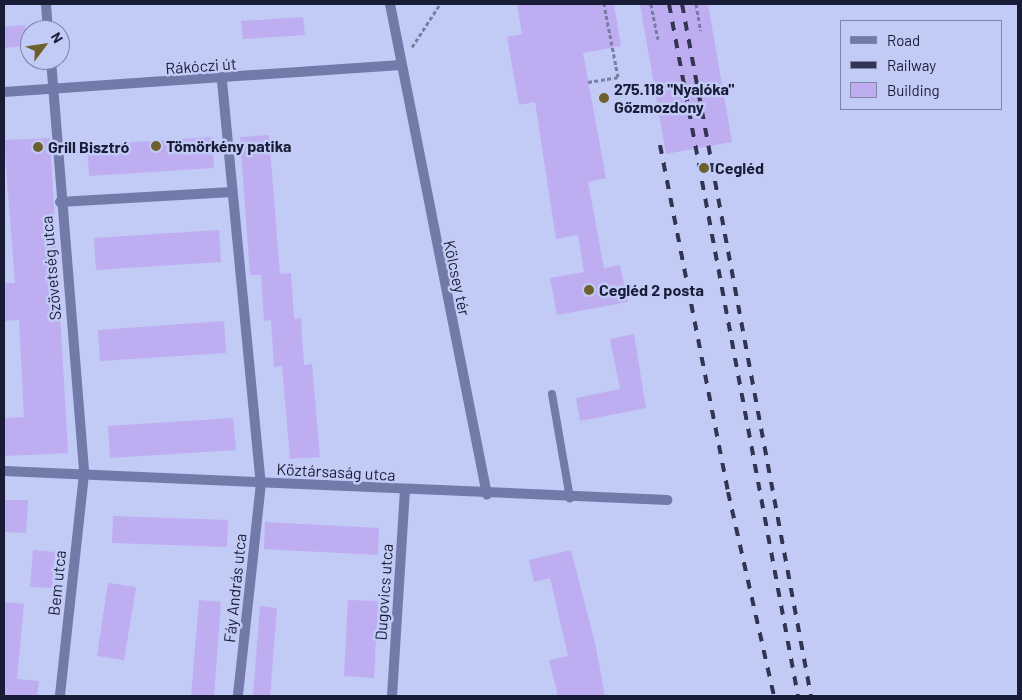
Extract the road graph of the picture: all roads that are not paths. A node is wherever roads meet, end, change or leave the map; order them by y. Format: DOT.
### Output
graph roads {
  1 [pos="46,4"];
  2 [pos="390,4"];
  3 [pos="47,20"];
  4 [pos="401,65"];
  5 [pos="51,70"];
  6 [pos="222,81"];
  7 [pos="52,90"];
  8 [pos="4,92"];
  9 [pos="232,192"];
  10 [pos="60,202"];
  11 [pos="552,394"];
  12 [pos="4,471"];
  13 [pos="84,474"];
  14 [pos="261,484"];
  15 [pos="405,490"];
  16 [pos="487,495"];
  17 [pos="570,498"];
  18 [pos="667,500"];
  19 [pos="60,696"];
  20 [pos="238,696"];
  21 [pos="392,696"];
  1 -- 3 [label="street"];
  2 -- 4 [label="street, Kölcsey tér"];
  4 -- 6 [label="street, Rákóczi út"];
  4 -- 16 [label="street, Kölcsey tér"];
  5 -- 7 [label="street, Szövetség utca"];
  6 -- 7 [label="street, Rákóczi út"];
  6 -- 9 [label="street"];
  7 -- 8 [label="street, Rákóczi út"];
  7 -- 10 [label="street, Szövetség utca"];
  9 -- 10 [label="street"];
  9 -- 14 [label="street"];
  10 -- 13 [label="street, Szövetség utca"];
  11 -- 17 [label="lane"];
  12 -- 13 [label="street, Köztársaság utca"];
  13 -- 14 [label="street, Köztársaság utca"];
  13 -- 19 [label="street, Bem utca"];
  14 -- 15 [label="street, Köztársaság utca"];
  14 -- 20 [label="street, Fáy András utca"];
  15 -- 16 [label="street, Köztársaság utca"];
  15 -- 21 [label="street, Dugovics utca"];
  16 -- 17 [label="street, Köztársaság utca"];
  17 -- 18 [label="street, Köztársaság utca"];
}
